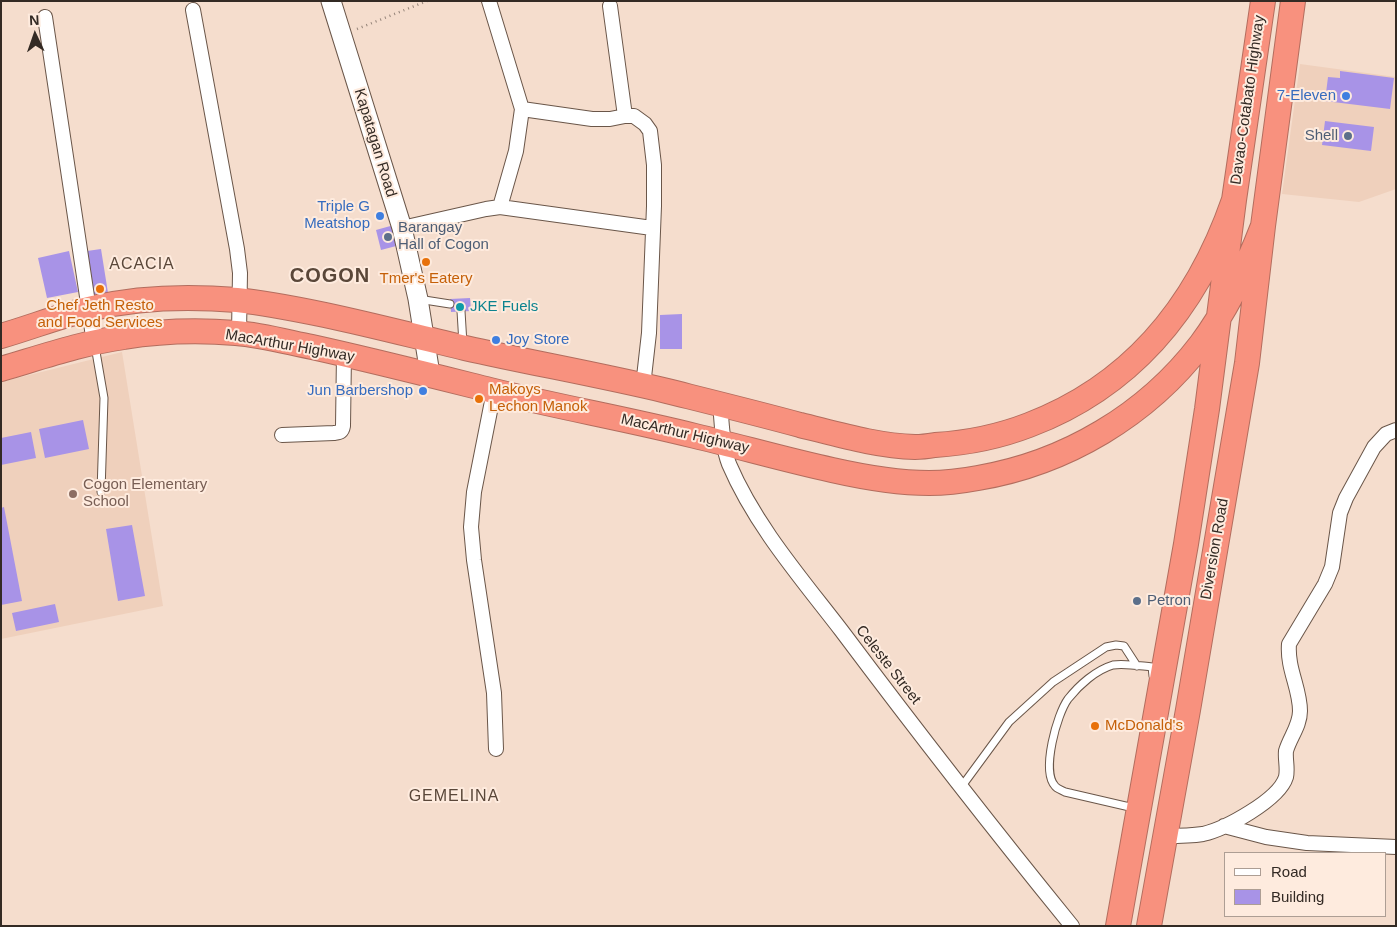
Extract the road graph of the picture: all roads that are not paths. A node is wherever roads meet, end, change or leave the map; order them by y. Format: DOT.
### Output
graph roads {
  1 [pos="330,1"];
  2 [pos="489,1"];
  3 [pos="1263,1"];
  4 [pos="1293,1"];
  5 [pos="610,6"];
  6 [pos="193,10"];
  7 [pos="45,17"];
  8 [pos="522,109"];
  9 [pos="625,116"];
  10 [pos="1270,171"];
  11 [pos="1234,200"];
  12 [pos="500,207"];
  13 [pos="1263,226"];
  14 [pos="402,228"];
  15 [pos="652,228"];
  16 [pos="418,299"];
  17 [pos="240,300"];
  18 [pos="450,304"];
  19 [pos="89,308"];
  20 [pos="461,312"];
  21 [pos="1219,317"];
  22 [pos="239,333"];
  23 [pos="1,336"];
  24 [pos="424,337"];
  25 [pos="94,343"];
  26 [pos="463,347"];
  27 [pos="344,354"];
  28 [pos="1,368"];
  29 [pos="430,374"];
  30 [pos="643,386"];
  31 [pos="1160,388"];
  32 [pos="494,391"];
  33 [pos="720,404"];
  34 [pos="1207,409"];
  35 [pos="1396,430"];
  36 [pos="282,435"];
  37 [pos="724,443"];
  38 [pos="101,492"];
  39 [pos="1137,666"];
  40 [pos="1158,703"];
  41 [pos="496,749"];
  42 [pos="962,786"];
  43 [pos="1139,809"];
  44 [pos="1224,826"];
  45 [pos="1165,836"];
  46 [pos="1396,847"];
  47 [pos="1072,926"];
  48 [pos="1118,926"];
  49 [pos="1149,926"];
  1 -- 14 [label="main road, Kapatagan Road"];
  2 -- 8 [label="street"];
  3 -- 11 [label="highway, Davao-Cotabato Highway"];
  4 -- 10 [label="highway, Davao-Cotabato Highway"];
  5 -- 9 [label="street"];
  6 -- 17 [label="street"];
  7 -- 19 [label="street"];
  8 -- 9 [label="street"];
  8 -- 12 [label="street"];
  9 -- 15 [label="street"];
  10 -- 13 [label="highway, Diversion Road"];
  11 -- 21 [label="highway, Diversion Road"];
  11 -- 33 [label="highway"];
  12 -- 14 [label="street"];
  12 -- 15 [label="street"];
  13 -- 21 [label="highway, MacArthur Highway"];
  13 -- 45 [label="highway, Diversion Road"];
  14 -- 16 [label="main road, Kapatagan Road"];
  15 -- 30 [label="street"];
  16 -- 18 [label="lane"];
  16 -- 24 [label="main road, Kapatagan Road"];
  17 -- 19 [label="highway"];
  17 -- 22 [label="street"];
  17 -- 24 [label="highway"];
  19 -- 23 [label="highway"];
  19 -- 25 [label="street"];
  20 -- 26 [label="lane"];
  21 -- 31 [label="highway, MacArthur Highway"];
  21 -- 34 [label="highway, Diversion Road"];
  22 -- 25 [label="highway, MacArthur Highway"];
  22 -- 27 [label="highway, MacArthur Highway"];
  24 -- 26 [label="highway"];
  24 -- 29 [label="main road, Kapatagan Road"];
  25 -- 28 [label="highway, MacArthur Highway"];
  25 -- 38 [label="lane"];
  26 -- 30 [label="highway"];
  27 -- 29 [label="highway, MacArthur Highway"];
  27 -- 36 [label="street"];
  29 -- 32 [label="highway, MacArthur Highway"];
  30 -- 33 [label="highway"];
  31 -- 34 [label="highway"];
  31 -- 37 [label="highway, MacArthur Highway"];
  32 -- 37 [label="highway, MacArthur Highway"];
  32 -- 41 [label="street"];
  33 -- 37 [label="street, Celeste Street"];
  34 -- 40 [label="highway, Diversion Road"];
  35 -- 44 [label="street"];
  37 -- 42 [label="street, Celeste Street"];
  39 -- 40 [label="lane"];
  39 -- 42 [label="lane"];
  39 -- 43 [label="lane"];
  40 -- 43 [label="highway, Diversion Road"];
  42 -- 47 [label="street, Celeste Street"];
  43 -- 48 [label="highway, Diversion Road"];
  44 -- 45 [label="street"];
  44 -- 46 [label="street"];
  45 -- 49 [label="highway, Diversion Road"];
}
